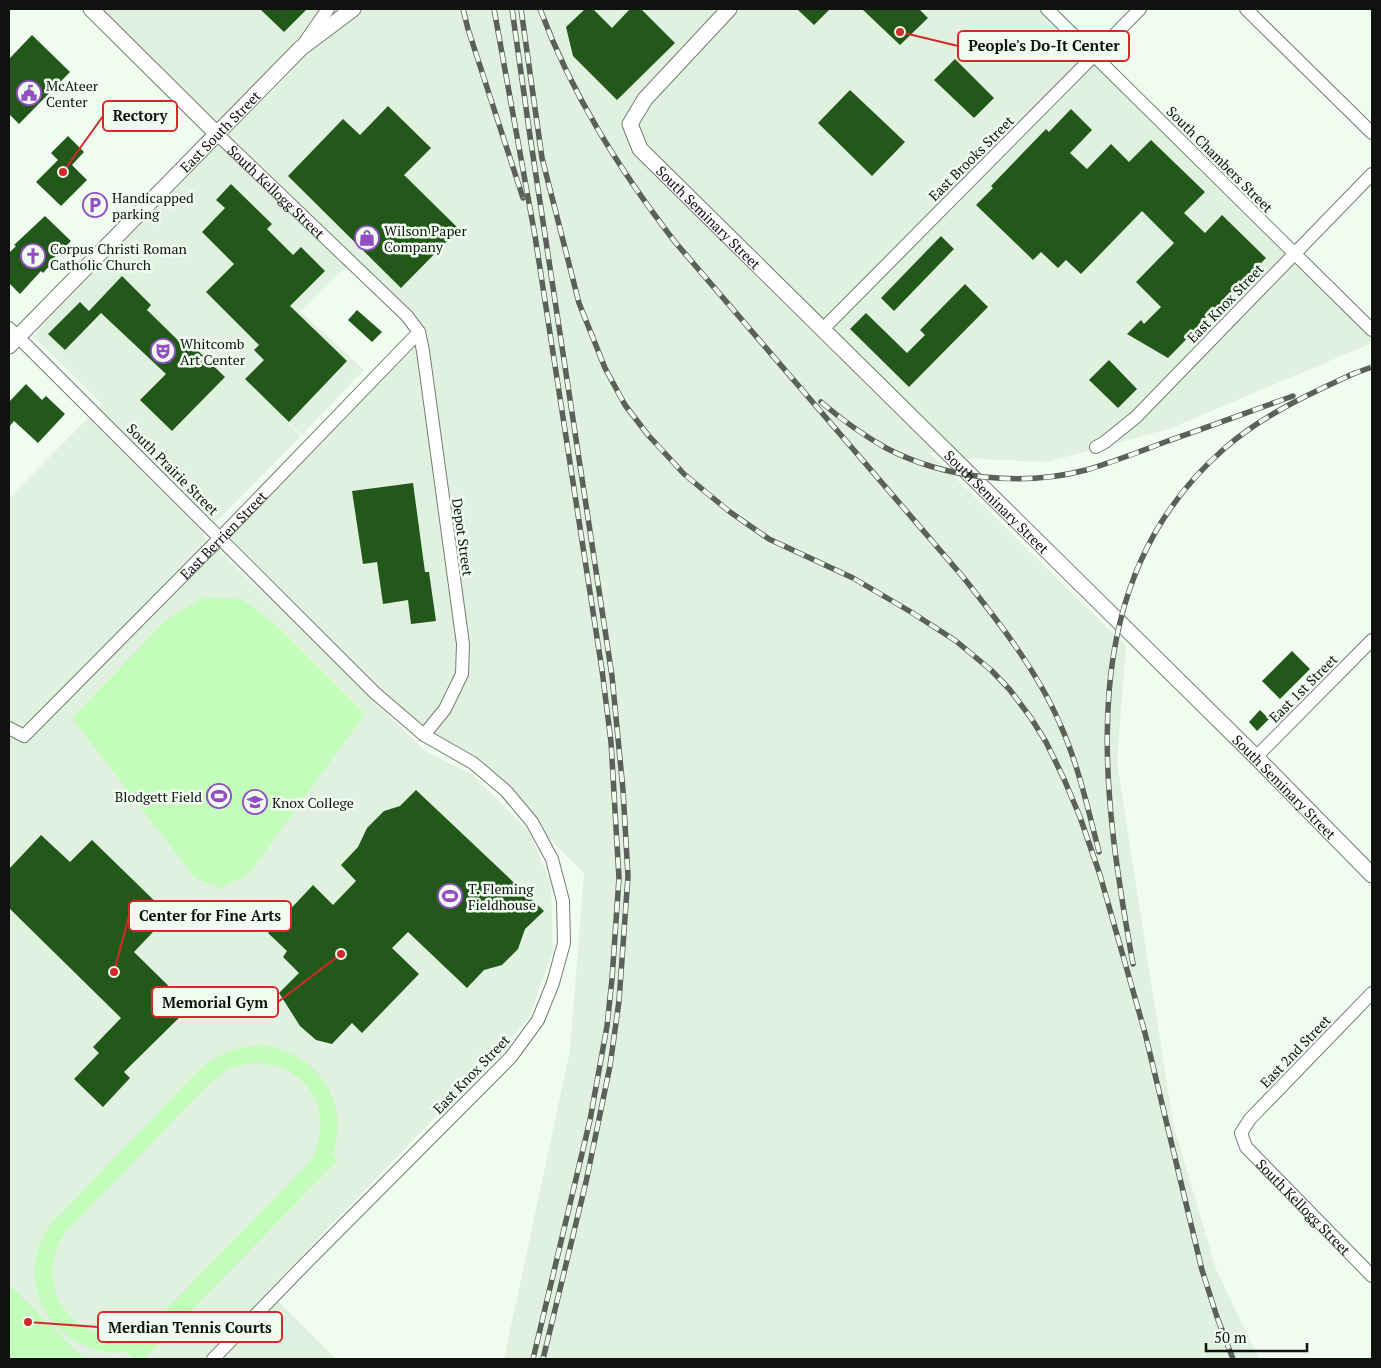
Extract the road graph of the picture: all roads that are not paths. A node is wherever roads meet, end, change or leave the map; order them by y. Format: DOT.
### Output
graph roads {
  1 [pos="91,9"];
  2 [pos="328,9"];
  3 [pos="353,9"];
  4 [pos="1047,9"];
  5 [pos="1140,9"];
  6 [pos="1246,9"];
  7 [pos="721,11"];
  8 [pos="301,48"];
  9 [pos="1094,55"];
  10 [pos="216,133"];
  11 [pos="1372,133"];
  12 [pos="1372,174"];
  13 [pos="1294,254"];
  14 [pos="824,330"];
  15 [pos="1372,330"];
  16 [pos="418,332"];
  17 [pos="12,337"];
  18 [pos="1096,447"];
  19 [pos="220,538"];
  20 [pos="1372,640"];
  21 [pos="9,728"];
  22 [pos="424,736"];
  23 [pos="1256,757"];
  24 [pos="1372,875"];
  25 [pos="1372,992"];
  26 [pos="1241,1133"];
  27 [pos="1372,1276"];
  28 [pos="213,1359"];
  1 -- 10 [label="street, South Kellogg Street"];
  2 -- 8 [label="street"];
  3 -- 8 [label="street, East South Street"];
  4 -- 9 [label="street, South Chambers Street"];
  5 -- 9 [label="street, East Brooks Street"];
  6 -- 11 [label="street"];
  7 -- 14 [label="street, South Seminary Street"];
  8 -- 10 [label="street, East South Street"];
  9 -- 13 [label="street, South Chambers Street"];
  9 -- 14 [label="street, East Brooks Street"];
  10 -- 16 [label="street, South Kellogg Street"];
  10 -- 17 [label="street, East South Street"];
  12 -- 13 [label="street, East Knox Street"];
  13 -- 15 [label="street, South Chambers Street"];
  13 -- 18 [label="street, East Knox Street"];
  14 -- 23 [label="street, South Seminary Street"];
  16 -- 19 [label="street, East Berrien Street"];
  16 -- 22 [label="street, Depot Street"];
  17 -- 19 [label="street, South Prairie Street"];
  19 -- 21 [label="street, East Berrien Street"];
  19 -- 22 [label="street, South Prairie Street"];
  20 -- 23 [label="street, East 1st Street"];
  22 -- 28 [label="street, East Knox Street"];
  23 -- 24 [label="street, South Seminary Street"];
  25 -- 26 [label="street, East 2nd Street"];
  26 -- 27 [label="street, South Kellogg Street"];
}
